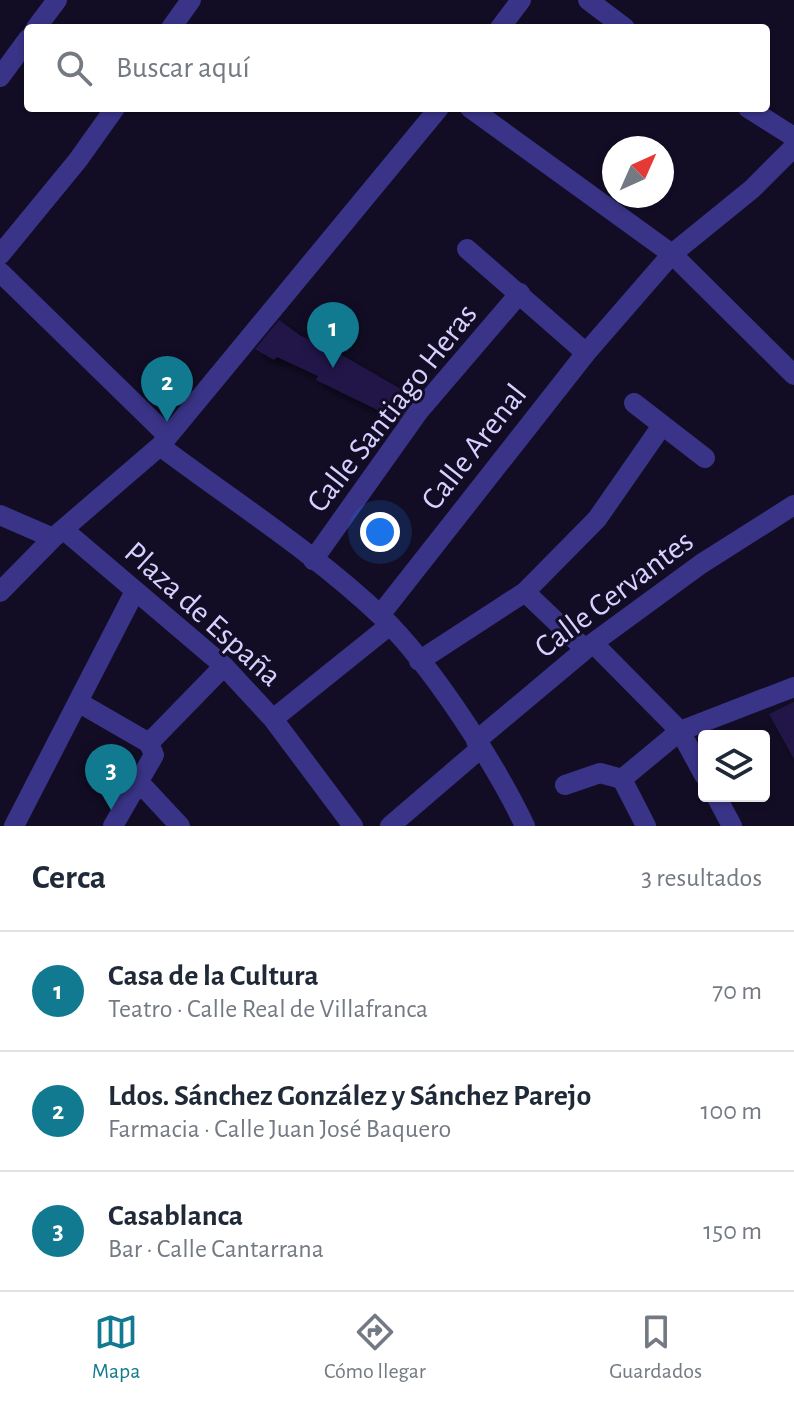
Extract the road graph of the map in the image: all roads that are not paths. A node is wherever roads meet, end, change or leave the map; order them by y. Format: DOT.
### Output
graph roads {
  1 [pos="57,0"];
  2 [pos="191,0"];
  3 [pos="521,0"];
  4 [pos="588,0"];
  5 [pos="39,24"];
  6 [pos="174,24"];
  7 [pos="503,24"];
  8 [pos="620,24"];
  9 [pos="24,44"];
  10 [pos="0,77"];
  11 [pos="112,112"];
  12 [pos="436,112"];
  13 [pos="476,112"];
  14 [pos="754,112"];
  15 [pos="794,137"];
  16 [pos="794,147"];
  17 [pos="467,249"];
  18 [pos="672,254"];
  19 [pos="0,255"];
  20 [pos="0,272"];
  21 [pos="520,293"];
  22 [pos="586,353"];
  23 [pos="794,375"];
  24 [pos="634,403"];
  25 [pos="661,427"];
  26 [pos="164,441"];
  27 [pos="705,458"];
  28 [pos="794,505"];
  29 [pos="0,515"];
  30 [pos="58,534"];
  31 [pos="313,560"];
  32 [pos="135,591"];
  33 [pos="0,592"];
  34 [pos="525,592"];
  35 [pos="385,620"];
  36 [pos="589,646"];
  37 [pos="419,661"];
  38 [pos="224,666"];
  39 [pos="794,687"];
  40 [pos="78,702"];
  41 [pos="273,719"];
  42 [pos="680,731"];
  43 [pos="149,743"];
  44 [pos="479,745"];
  45 [pos="698,764"];
  46 [pos="622,779"];
  47 [pos="139,782"];
  48 [pos="565,785"];
  49 [pos="719,802"];
  50 [pos="14,826"];
  51 [pos="113,826"];
  52 [pos="180,826"];
  53 [pos="353,826"];
  54 [pos="390,826"];
  55 [pos="525,826"];
  56 [pos="646,826"];
  57 [pos="732,826"];
  1 -- 5 [label="street"];
  2 -- 6 [label="street"];
  3 -- 7 [label="street"];
  4 -- 8 [label="street"];
  9 -- 10 [label="street"];
  11 -- 19 [label="street"];
  12 -- 26 [label="street"];
  13 -- 18 [label="street"];
  14 -- 15 [label="street"];
  16 -- 18 [label="street, Calle Arenal"];
  17 -- 21 [label="street"];
  18 -- 22 [label="street, Calle Arenal"];
  18 -- 23 [label="street"];
  20 -- 26 [label="street"];
  21 -- 22 [label="street"];
  21 -- 31 [label="street, Calle Santiago Heras"];
  22 -- 35 [label="street, Calle Arenal"];
  24 -- 25 [label="street"];
  25 -- 27 [label="street"];
  25 -- 34 [label="street"];
  26 -- 30 [label="street"];
  26 -- 31 [label="street"];
  28 -- 36 [label="street, Calle Cervantes"];
  29 -- 30 [label="street, Plaza de España"];
  30 -- 32 [label="street, Plaza de España"];
  30 -- 33 [label="street"];
  31 -- 35 [label="street"];
  32 -- 38 [label="street, Plaza de España"];
  32 -- 40 [label="street"];
  34 -- 36 [label="street"];
  34 -- 37 [label="street"];
  35 -- 37 [label="street"];
  35 -- 41 [label="street, Calle Arenal"];
  36 -- 42 [label="street"];
  36 -- 44 [label="street, Calle Cervantes"];
  37 -- 44 [label="street"];
  38 -- 41 [label="street, Plaza de España"];
  38 -- 43 [label="street"];
  39 -- 42 [label="street"];
  40 -- 43 [label="street"];
  40 -- 50 [label="street"];
  41 -- 53 [label="street, Plaza de España"];
  42 -- 45 [label="street"];
  42 -- 46 [label="street"];
  43 -- 47 [label="street"];
  44 -- 54 [label="street, Calle Cervantes"];
  44 -- 55 [label="street"];
  46 -- 48 [label="street"];
  46 -- 56 [label="street"];
  47 -- 51 [label="street"];
  47 -- 52 [label="street"];
  49 -- 57 [label="street"];
}
